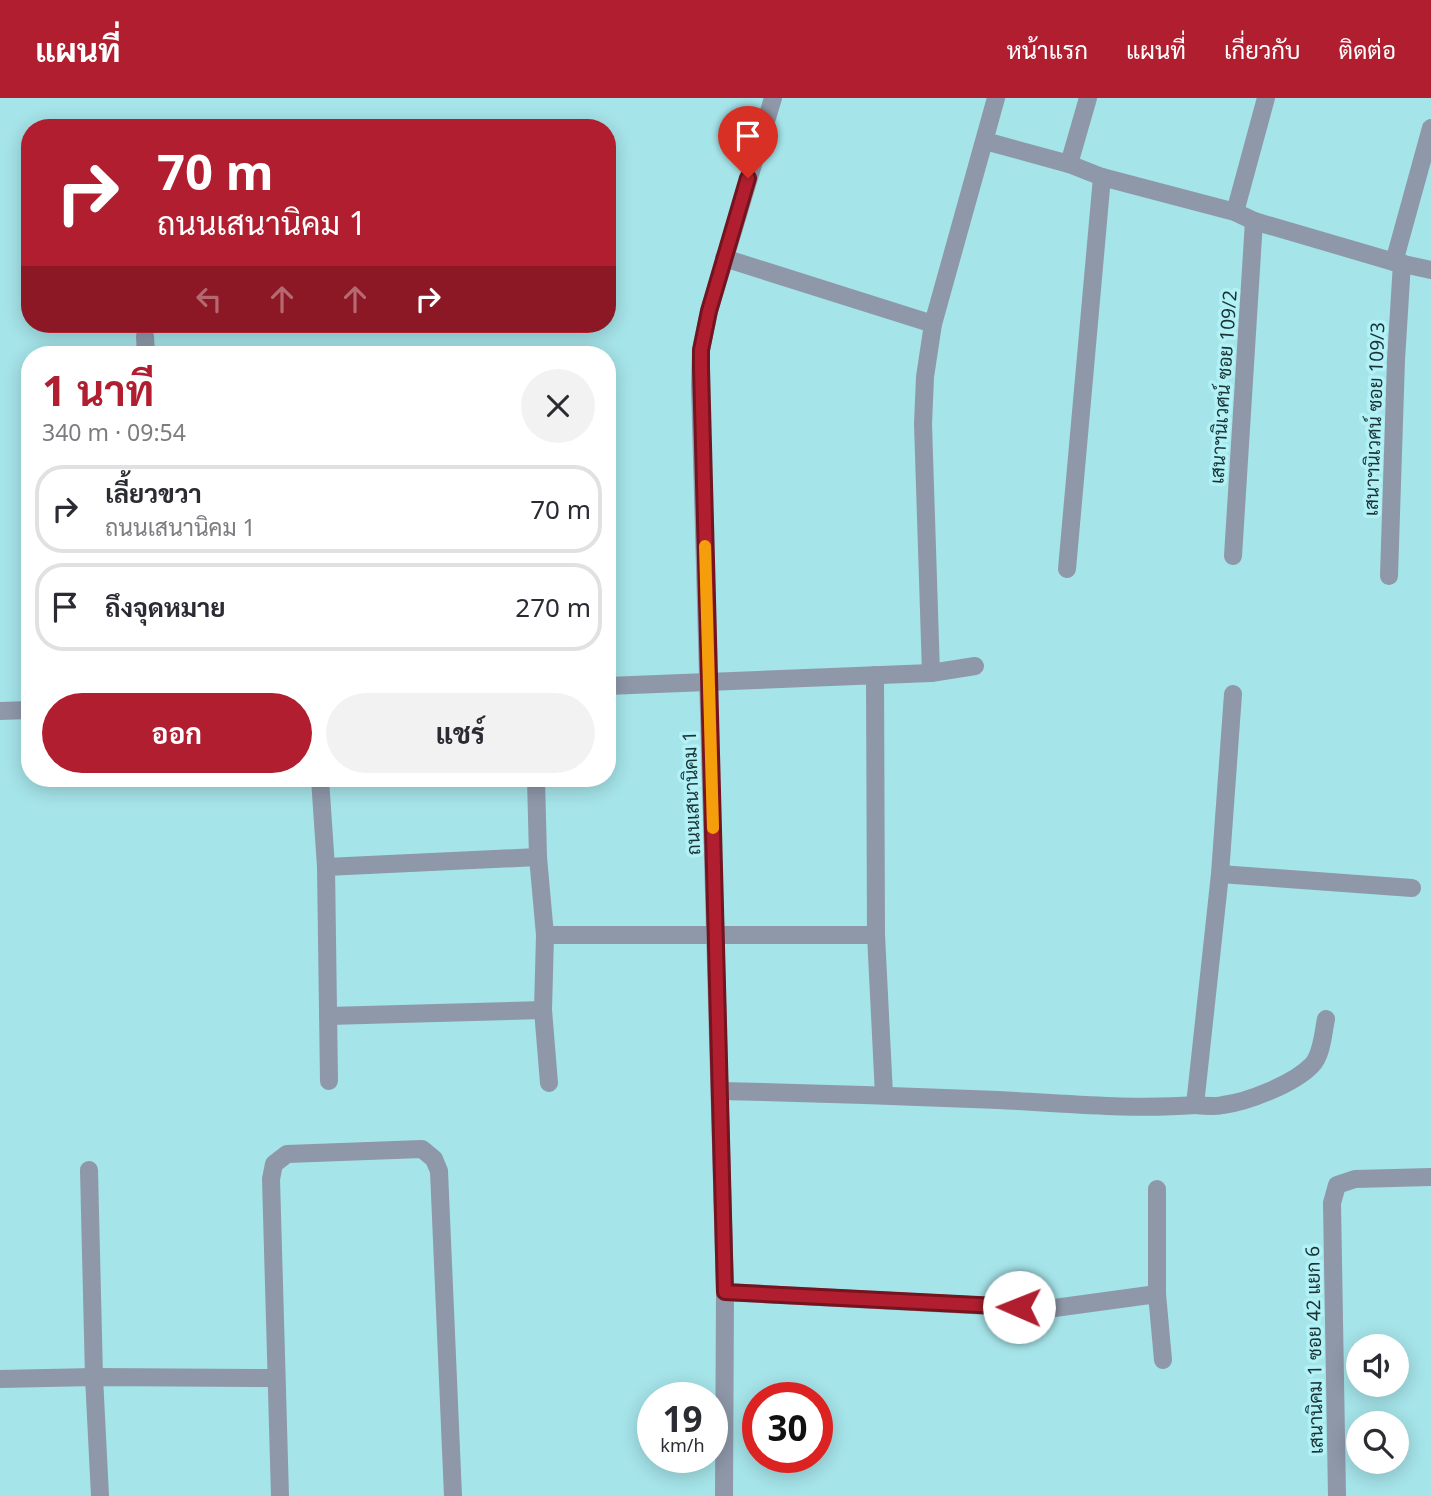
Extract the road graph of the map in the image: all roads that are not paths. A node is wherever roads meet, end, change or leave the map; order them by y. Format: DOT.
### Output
graph roads {
  1 [pos="773,98"];
  2 [pos="996,98"];
  3 [pos="1087,98"];
  4 [pos="1266,98"];
  5 [pos="1431,128"];
  6 [pos="985,141"];
  7 [pos="1069,164"];
  8 [pos="1102,177"];
  9 [pos="1235,212"];
  10 [pos="1254,222"];
  11 [pos="724,258"];
  12 [pos="1398,263"];
  13 [pos="1431,270"];
  14 [pos="933,324"];
  15 [pos="145,336"];
  16 [pos="146,346"];
  17 [pos="1233,556"];
  18 [pos="1067,569"];
  19 [pos="1389,576"];
  20 [pos="975,666"];
  21 [pos="931,673"];
  22 [pos="875,675"];
  23 [pos="709,682"];
  24 [pos="616,686"];
  25 [pos="1233,694"];
  26 [pos="21,710"];
  27 [pos="0,711"];
  28 [pos="321,787"];
  29 [pos="536,787"];
  30 [pos="538,857"];
  31 [pos="326,867"];
  32 [pos="1220,874"];
  33 [pos="1412,888"];
  34 [pos="716,934"];
  35 [pos="545,935"];
  36 [pos="876,935"];
  37 [pos="543,1010"];
  38 [pos="328,1016"];
  39 [pos="1326,1019"];
  40 [pos="329,1081"];
  41 [pos="549,1083"];
  42 [pos="720,1091"];
  43 [pos="884,1095"];
  44 [pos="1195,1105"];
  45 [pos="89,1170"];
  46 [pos="1431,1177"];
  47 [pos="1157,1189"];
  48 [pos="725,1292"];
  49 [pos="1157,1294"];
  50 [pos="1163,1360"];
  51 [pos="94,1377"];
  52 [pos="276,1378"];
  53 [pos="0,1379"];
  54 [pos="100,1496"];
  55 [pos="280,1496"];
  56 [pos="453,1496"];
  57 [pos="724,1496"];
  58 [pos="1337,1496"];
  1 -- 11 [label="street, ถนนเสนานิคม 1"];
  2 -- 6 [label="street"];
  3 -- 7 [label="street"];
  4 -- 9 [label="street"];
  5 -- 12 [label="street, เสนาฯนิเวศน์ ซอย 109/3"];
  6 -- 7 [label="street"];
  6 -- 14 [label="street"];
  7 -- 8 [label="street"];
  8 -- 9 [label="street"];
  8 -- 18 [label="street"];
  9 -- 10 [label="street"];
  10 -- 12 [label="street"];
  10 -- 17 [label="street, เสนาฯนิเวศน์ ซอย 109/2"];
  11 -- 14 [label="street"];
  11 -- 23 [label="street, ถนนเสนานิคม 1"];
  12 -- 13 [label="street"];
  12 -- 19 [label="street, เสนาฯนิเวศน์ ซอย 109/3"];
  14 -- 21 [label="street"];
  15 -- 16 [label="street"];
  20 -- 21 [label="street"];
  21 -- 22 [label="street"];
  22 -- 23 [label="street"];
  22 -- 36 [label="street"];
  23 -- 24 [label="street"];
  23 -- 34 [label="street, ถนนเสนานิคม 1"];
  25 -- 32 [label="street"];
  26 -- 27 [label="street"];
  28 -- 31 [label="street"];
  29 -- 30 [label="street"];
  30 -- 31 [label="street"];
  30 -- 35 [label="street"];
  31 -- 38 [label="street"];
  32 -- 33 [label="street"];
  32 -- 44 [label="street"];
  34 -- 35 [label="street"];
  34 -- 36 [label="street"];
  34 -- 42 [label="street, ถนนเสนานิคม 1"];
  35 -- 37 [label="street"];
  36 -- 43 [label="street"];
  37 -- 38 [label="street"];
  37 -- 41 [label="street"];
  38 -- 40 [label="street"];
  39 -- 44 [label="street"];
  42 -- 43 [label="street"];
  42 -- 48 [label="street, ถนนเสนานิคม 1"];
  43 -- 44 [label="street"];
  45 -- 51 [label="street"];
  46 -- 58 [label="street, เสนานิคม 1 ซอย 42 แยก 6"];
  47 -- 49 [label="street"];
  48 -- 49 [label="street"];
  48 -- 57 [label="street, ถนนเสนานิคม 1"];
  49 -- 50 [label="street"];
  51 -- 52 [label="street"];
  51 -- 53 [label="street"];
  51 -- 54 [label="street"];
  52 -- 55 [label="street"];
  52 -- 56 [label="street"];
}
